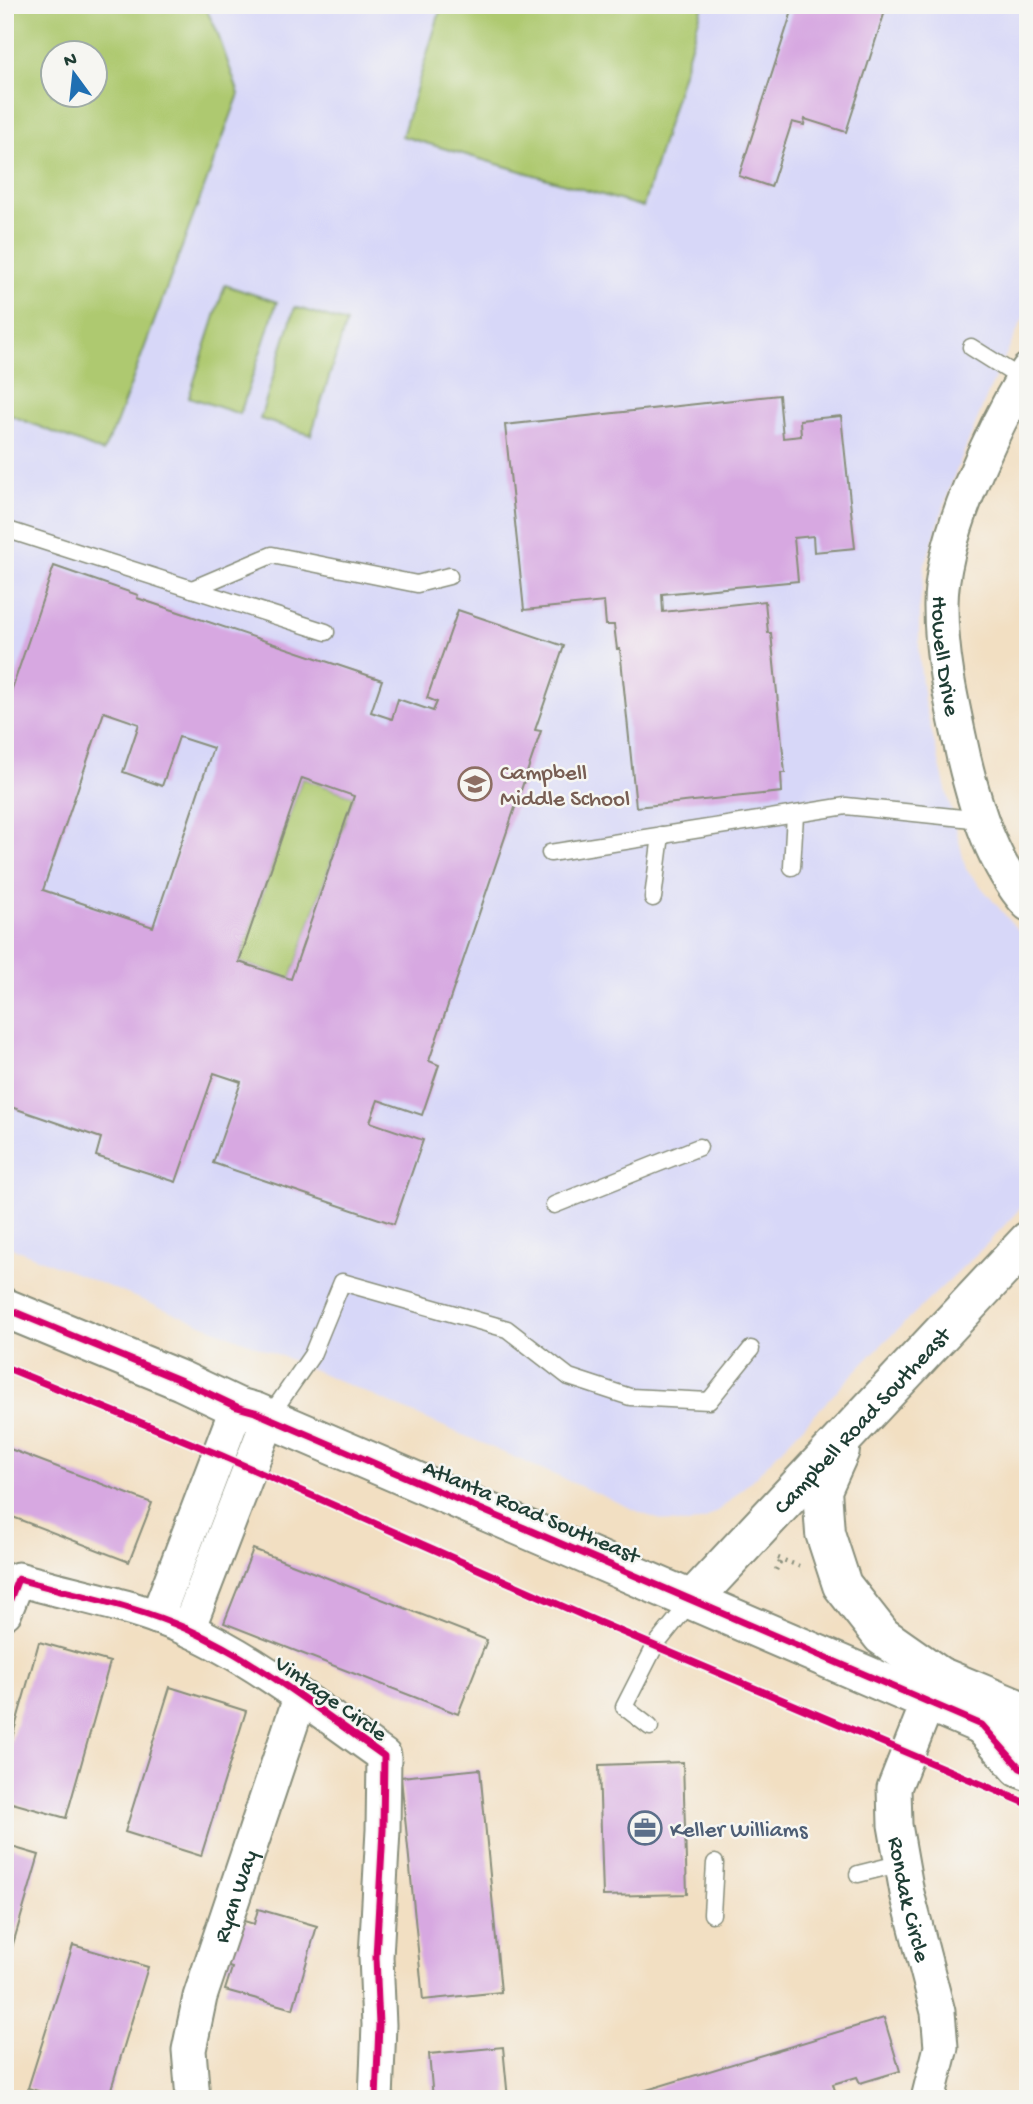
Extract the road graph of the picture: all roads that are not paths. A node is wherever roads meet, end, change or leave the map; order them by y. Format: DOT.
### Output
graph roads {
  1 [pos="971,347"];
  2 [pos="1025,374"];
  3 [pos="5,529"];
  4 [pos="449,576"];
  5 [pos="192,589"];
  6 [pos="327,632"];
  7 [pos="794,815"];
  8 [pos="982,820"];
  9 [pos="661,835"];
  10 [pos="550,853"];
  11 [pos="792,867"];
  12 [pos="653,898"];
  13 [pos="1028,904"];
  14 [pos="699,1147"];
  15 [pos="554,1205"];
  16 [pos="1028,1241"];
  17 [pos="5,1308"];
  18 [pos="751,1349"];
  19 [pos="253,1413"];
  20 [pos="848,1433"];
  21 [pos="692,1600"];
  22 [pos="5,1612"];
  23 [pos="157,1617"];
  24 [pos="188,1629"];
  25 [pos="300,1698"];
  26 [pos="928,1702"];
  27 [pos="1028,1713"];
  28 [pos="1028,1723"];
  29 [pos="982,1725"];
  30 [pos="650,1727"];
  31 [pos="1028,1771"];
  32 [pos="715,1863"];
  33 [pos="902,1863"];
  34 [pos="858,1874"];
  35 [pos="712,1914"];
  36 [pos="193,2099"];
  37 [pos="376,2099"];
  38 [pos="928,2099"];
  1 -- 2 [label="lane"];
  2 -- 8 [label="street, Howell Drive"];
  3 -- 5 [label="lane"];
  4 -- 5 [label="lane"];
  5 -- 6 [label="lane"];
  7 -- 8 [label="lane"];
  7 -- 9 [label="lane"];
  7 -- 11 [label="lane"];
  8 -- 13 [label="street, Howell Drive"];
  9 -- 10 [label="lane"];
  9 -- 12 [label="lane"];
  14 -- 15 [label="lane"];
  16 -- 20 [label="main road, Campbell Road Southeast"];
  17 -- 19 [label="main road, Atlanta Road Southeast"];
  18 -- 19 [label="lane"];
  19 -- 21 [label="main road, Atlanta Road Southeast"];
  19 -- 23 [label="street"];
  19 -- 24 [label="street"];
  20 -- 21 [label="main road, Campbell Road Southeast"];
  20 -- 27 [label="main road"];
  21 -- 26 [label="main road, Atlanta Road Southeast"];
  21 -- 30 [label="lane"];
  22 -- 23 [label="street, Vintage Circle"];
  23 -- 24 [label="street, Vintage Circle"];
  24 -- 25 [label="street, Vintage Circle"];
  25 -- 36 [label="street, Ryan Way"];
  25 -- 37 [label="street, Vintage Circle"];
  26 -- 29 [label="main road, Atlanta Road Southeast"];
  26 -- 33 [label="street, Rondak Circle"];
  28 -- 29 [label="main road, Atlanta Road Southeast"];
  29 -- 31 [label="main road, Atlanta Road Southeast"];
  32 -- 35 [label="lane"];
  33 -- 34 [label="lane"];
  33 -- 38 [label="street, Rondak Circle"];
}
